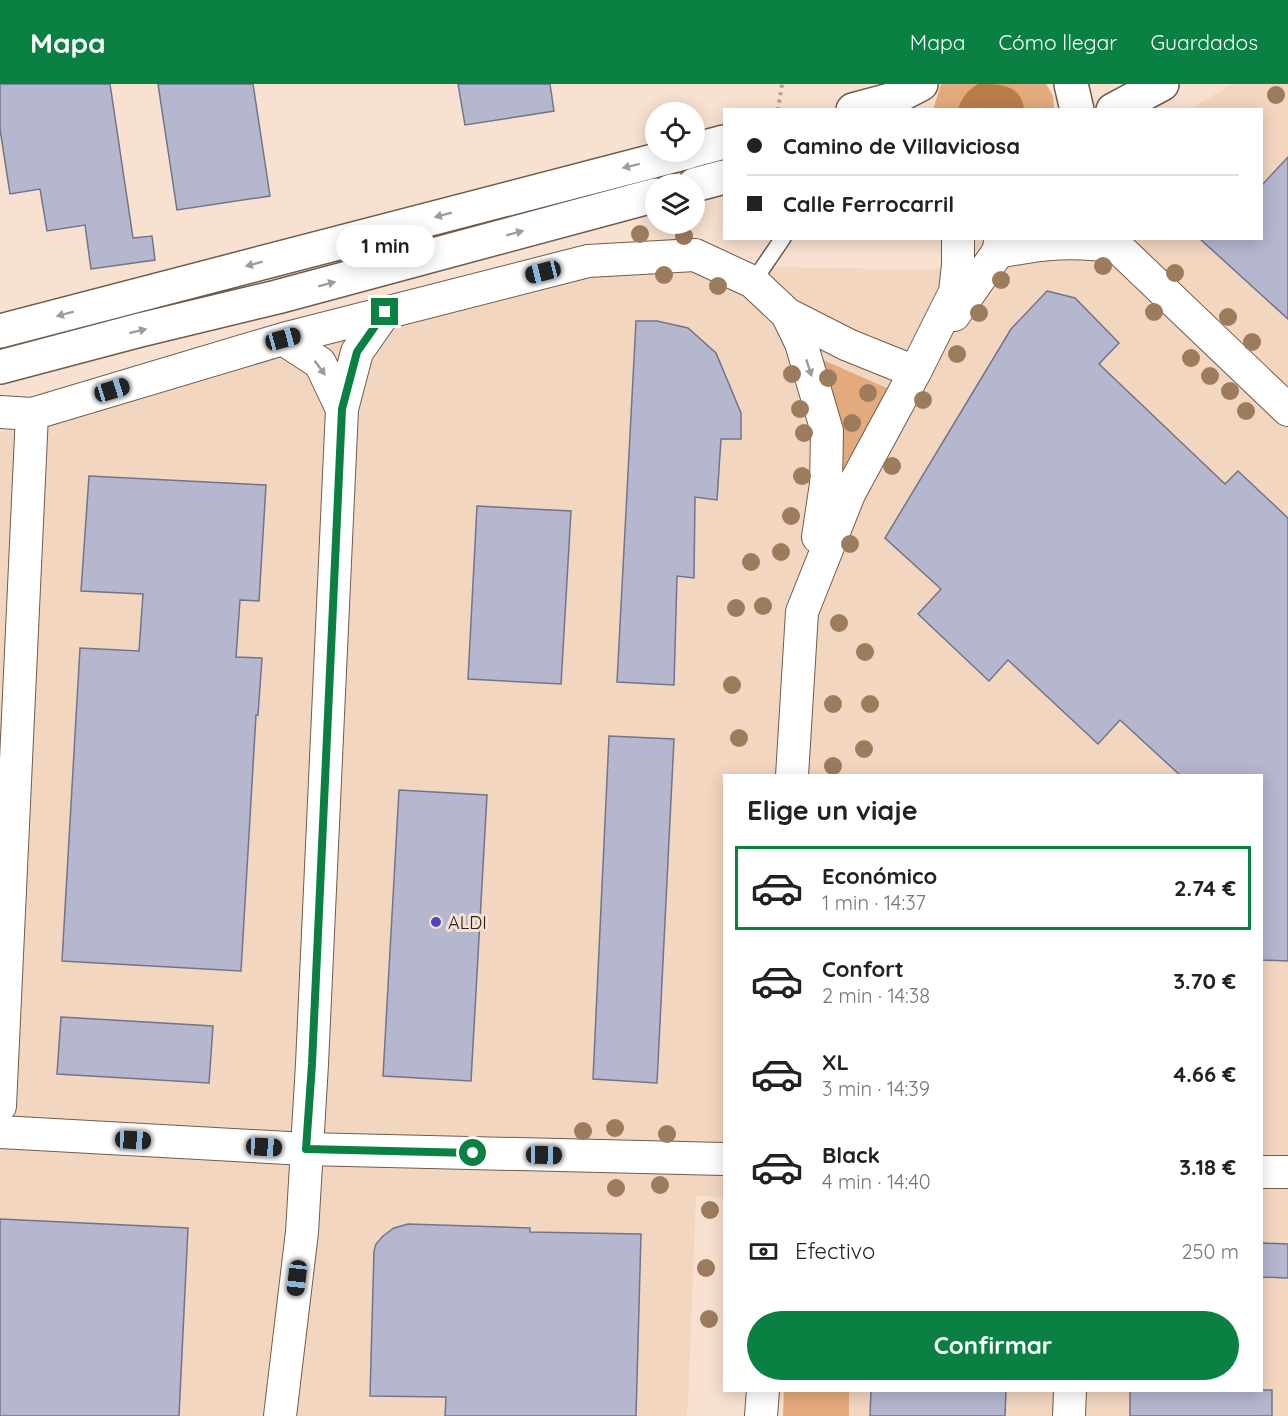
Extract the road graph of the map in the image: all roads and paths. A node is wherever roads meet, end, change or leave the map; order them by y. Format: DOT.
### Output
graph roads {
  1 [pos="782,84"];
  2 [pos="921,84"];
  3 [pos="1071,84"];
  4 [pos="1162,84"];
  5 [pos="778,108"];
  6 [pos="860,108"];
  7 [pos="917,108"];
  8 [pos="1077,108"];
  9 [pos="1117,108"];
  10 [pos="723,142"];
  11 [pos="705,147"];
  12 [pos="650,162"];
  13 [pos="723,177"];
  14 [pos="705,182"];
  15 [pos="645,198"];
  16 [pos="782,240"];
  17 [pos="958,240"];
  18 [pos="1114,241"];
  19 [pos="1000,245"];
  20 [pos="753,282"];
  21 [pos="385,312"];
  22 [pos="787,314"];
  23 [pos="0,331"];
  24 [pos="283,339"];
  25 [pos="0,368"];
  26 [pos="915,372"];
  27 [pos="342,409"];
  28 [pos="1288,410"];
  29 [pos="0,412"];
  30 [pos="32,414"];
  31 [pos="802,612"];
  32 [pos="792,774"];
  33 [pos="0,1106"];
  34 [pos="0,1132"];
  35 [pos="306,1149"];
  36 [pos="723,1159"];
  37 [pos="1263,1172"];
  38 [pos="1288,1172"];
  39 [pos="763,1392"];
  40 [pos="1070,1392"];
  41 [pos="280,1416"];
  42 [pos="761,1416"];
  43 [pos="1069,1416"];
  1 -- 5 [label="path"];
  2 -- 6 [label="street"];
  2 -- 7 [label="street"];
  3 -- 8 [label="street"];
  4 -- 9 [label="street"];
  10 -- 11 [label="street"];
  12 -- 23 [label="street, one-way"];
  13 -- 14 [label="street"];
  25 -- 15 [label="street, one-way"];
  16 -- 20 [label="lane"];
  17 -- 26 [label="street"];
  18 -- 19 [label="street"];
  18 -- 28 [label="street"];
  19 -- 26 [label="street"];
  20 -- 21 [label="street"];
  20 -- 22 [label="street"];
  21 -- 24 [label="street"];
  21 -- 27 [label="street"];
  22 -- 26 [label="street"];
  22 -- 31 [label="street, one-way"];
  24 -- 27 [label="street, one-way"];
  24 -- 30 [label="street"];
  26 -- 31 [label="street"];
  27 -- 35 [label="street"];
  29 -- 30 [label="street"];
  30 -- 33 [label="street"];
  31 -- 32 [label="street"];
  34 -- 35 [label="street"];
  35 -- 36 [label="street"];
  35 -- 41 [label="street"];
  37 -- 38 [label="street"];
  39 -- 42 [label="street"];
  40 -- 43 [label="street"];
}
